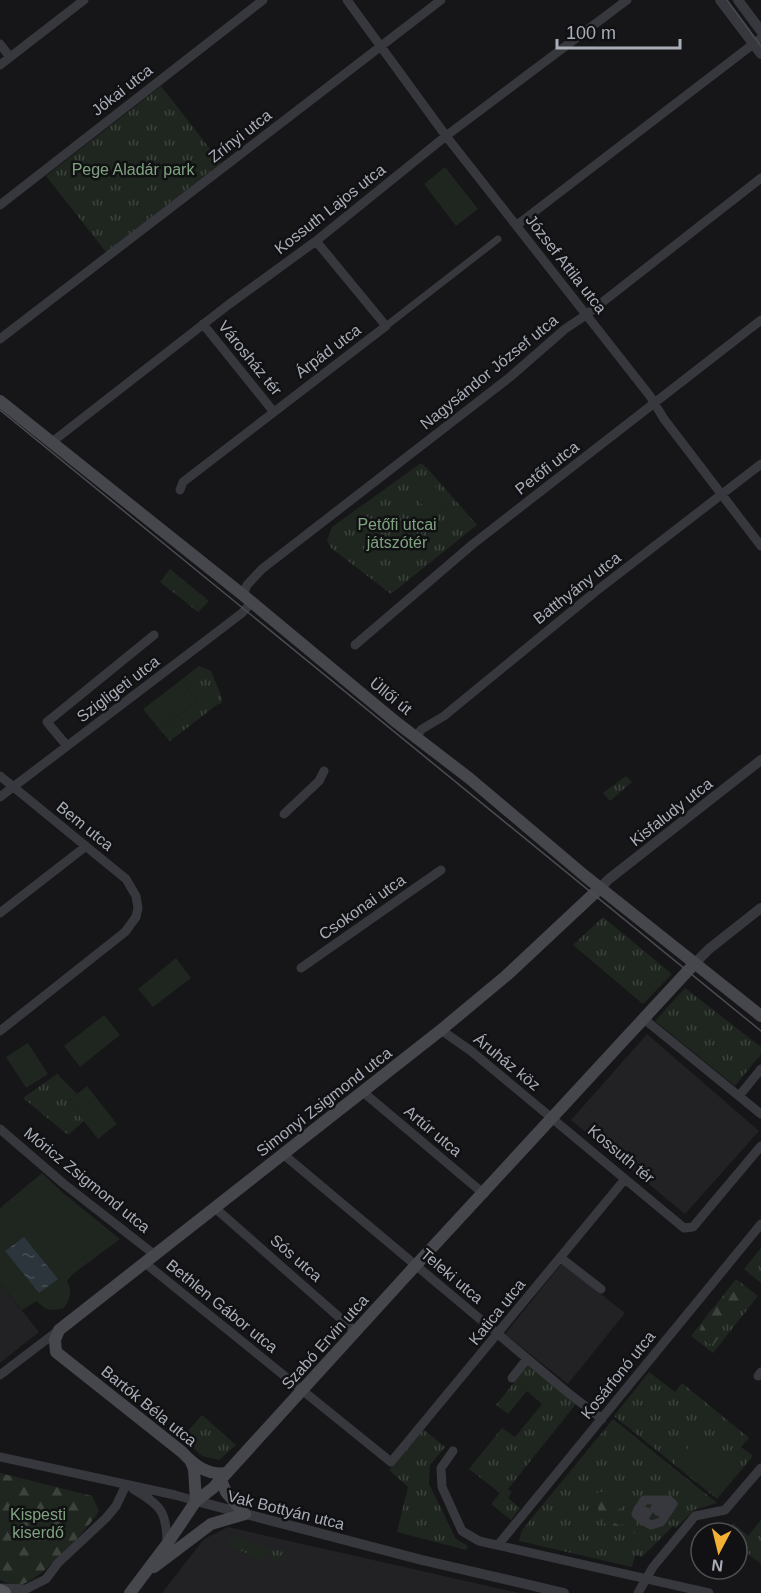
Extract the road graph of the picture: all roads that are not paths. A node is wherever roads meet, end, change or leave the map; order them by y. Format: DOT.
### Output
graph roads {
  1 [pos="84,0"];
  2 [pos="347,0"];
  3 [pos="441,0"];
  4 [pos="627,0"];
  5 [pos="720,0"];
  6 [pos="738,0"];
  7 [pos="256,2"];
  8 [pos="761,31"];
  9 [pos="757,40"];
  10 [pos="0,44"];
  11 [pos="381,45"];
  12 [pos="761,54"];
  13 [pos="10,57"];
  14 [pos="0,65"];
  15 [pos="446,136"];
  16 [pos="761,178"];
  17 [pos="0,205"];
  18 [pos="517,225"];
  19 [pos="498,238"];
  20 [pos="316,241"];
  21 [pos="586,315"];
  22 [pos="761,320"];
  23 [pos="203,324"];
  24 [pos="386,326"];
  25 [pos="0,339"];
  26 [pos="0,401"];
  27 [pos="655,403"];
  28 [pos="273,411"];
  29 [pos="52,442"];
  30 [pos="761,464"];
  31 [pos="180,490"];
  32 [pos="721,495"];
  33 [pos="761,546"];
  34 [pos="248,599"];
  35 [pos="154,635"];
  36 [pos="355,645"];
  37 [pos="415,737"];
  38 [pos="67,746"];
  39 [pos="761,760"];
  40 [pos="324,771"];
  41 [pos="0,776"];
  42 [pos="14,787"];
  43 [pos="0,797"];
  44 [pos="284,814"];
  45 [pos="85,847"];
  46 [pos="441,870"];
  47 [pos="600,888"];
  48 [pos="761,908"];
  49 [pos="0,913"];
  50 [pos="695,963"];
  51 [pos="301,968"];
  52 [pos="761,1016"];
  53 [pos="644,1019"];
  54 [pos="0,1030"];
  55 [pos="441,1030"];
  56 [pos="761,1069"];
  57 [pos="363,1092"];
  58 [pos="739,1096"];
  59 [pos="761,1114"];
  60 [pos="552,1119"];
  61 [pos="0,1129"];
  62 [pos="9,1136"];
  63 [pos="0,1143"];
  64 [pos="761,1146"];
  65 [pos="283,1154"];
  66 [pos="625,1179"];
  67 [pos="484,1194"];
  68 [pos="215,1208"];
  69 [pos="761,1224"];
  70 [pos="561,1258"];
  71 [pos="150,1259"];
  72 [pos="416,1265"];
  73 [pos="601,1289"];
  74 [pos="59,1330"];
  75 [pos="356,1332"];
  76 [pos="498,1334"];
  77 [pos="527,1359"];
  78 [pos="0,1376"];
  79 [pos="512,1378"];
  80 [pos="303,1390"];
  81 [pos="602,1419"];
  82 [pos="453,1451"];
  83 [pos="0,1456"];
  84 [pos="191,1462"];
  85 [pos="391,1462"];
  86 [pos="761,1468"];
  87 [pos="224,1477"];
  88 [pos="126,1485"];
  89 [pos="649,1500"];
  90 [pos="196,1501"];
  91 [pos="245,1514"];
  92 [pos="167,1544"];
  93 [pos="498,1545"];
  94 [pos="145,1574"];
  95 [pos="645,1578"];
  96 [pos="0,1589"];
  97 [pos="4,1593"];
  98 [pos="130,1593"];
  99 [pos="564,1593"];
  100 [pos="638,1593"];
  101 [pos="709,1593"];
  1 -- 13 [label="street"];
  2 -- 11 [label="street, József Attila utca"];
  3 -- 11 [label="street, Zrínyi utca"];
  4 -- 15 [label="street, Kossuth Lajos utca"];
  5 -- 9 [label="street"];
  6 -- 8 [label="street"];
  7 -- 17 [label="street, Jókai utca"];
  9 -- 12 [label="street"];
  9 -- 18 [label="street"];
  10 -- 13 [label="street"];
  11 -- 15 [label="street, József Attila utca"];
  11 -- 25 [label="street, Zrínyi utca"];
  13 -- 14 [label="street"];
  15 -- 18 [label="street, József Attila utca"];
  15 -- 20 [label="street, Kossuth Lajos utca"];
  16 -- 21 [label="street, Nagysándor József utca"];
  18 -- 21 [label="street, József Attila utca"];
  19 -- 24 [label="street, Árpád utca"];
  20 -- 23 [label="street, Kossuth Lajos utca"];
  20 -- 24 [label="street"];
  21 -- 27 [label="street, József Attila utca"];
  21 -- 34 [label="street, Nagysándor József utca"];
  22 -- 27 [label="street, Petőfi utca"];
  23 -- 28 [label="street, Városház tér"];
  23 -- 29 [label="street, Kossuth Lajos utca"];
  24 -- 28 [label="street, Árpád utca"];
  26 -- 29 [label="main road, Üllői út"];
  27 -- 32 [label="street, József Attila utca"];
  27 -- 36 [label="street, Petőfi utca"];
  28 -- 31 [label="street, Árpád utca"];
  29 -- 34 [label="main road, Üllői út"];
  30 -- 32 [label="street, Batthyány utca"];
  32 -- 33 [label="street, József Attila utca"];
  32 -- 37 [label="street, Batthyány utca"];
  34 -- 37 [label="main road, Üllői út"];
  34 -- 38 [label="street, Szigligeti utca"];
  35 -- 38 [label="street"];
  37 -- 47 [label="main road, Üllői út"];
  38 -- 42 [label="street, Szigligeti utca"];
  39 -- 47 [label="street, Kisfaludy utca"];
  40 -- 44 [label="street"];
  41 -- 42 [label="street, Bem utca"];
  42 -- 43 [label="street, Szigligeti utca"];
  42 -- 45 [label="street, Bem utca"];
  45 -- 49 [label="street"];
  45 -- 54 [label="street, Bem utca"];
  46 -- 51 [label="street, Csokonai utca"];
  47 -- 50 [label="main road, Üllői út"];
  47 -- 55 [label="main road, Simonyi Zsigmond utca"];
  48 -- 50 [label="street"];
  50 -- 52 [label="main road, Üllői út"];
  50 -- 53 [label="main road"];
  53 -- 58 [label="street"];
  53 -- 60 [label="main road"];
  55 -- 57 [label="main road, Simonyi Zsigmond utca"];
  55 -- 60 [label="street, Áruház köz"];
  56 -- 58 [label="street"];
  57 -- 65 [label="main road, Simonyi Zsigmond utca"];
  57 -- 67 [label="street, Artúr utca"];
  58 -- 59 [label="street"];
  60 -- 66 [label="street, Kossuth tér"];
  60 -- 67 [label="main road, Szabó Ervin utca"];
  61 -- 62 [label="street, Móricz Zsigmond utca"];
  62 -- 63 [label="street"];
  62 -- 71 [label="street, Móricz Zsigmond utca"];
  64 -- 66 [label="street, Kossuth tér"];
  65 -- 68 [label="main road, Simonyi Zsigmond utca"];
  65 -- 72 [label="street, Teleki utca"];
  66 -- 70 [label="street, Katica utca"];
  67 -- 72 [label="main road, Szabó Ervin utca"];
  68 -- 71 [label="main road, Simonyi Zsigmond utca"];
  68 -- 75 [label="street, Sós utca"];
  69 -- 81 [label="street, Kosárfonó utca"];
  70 -- 73 [label="street"];
  70 -- 76 [label="street, Katica utca"];
  71 -- 74 [label="main road, Simonyi Zsigmond utca"];
  71 -- 80 [label="street, Bethlen Gábor utca"];
  72 -- 75 [label="main road, Szabó Ervin utca"];
  72 -- 76 [label="street, Teleki utca"];
  74 -- 78 [label="street, Simonyi Zsigmond utca"];
  74 -- 84 [label="main road, Bartók Béla utca"];
  75 -- 80 [label="main road, Szabó Ervin utca"];
  76 -- 77 [label="street, Teleki utca"];
  76 -- 85 [label="street, Katica utca"];
  77 -- 79 [label="street"];
  77 -- 81 [label="street, Teleki utca"];
  80 -- 85 [label="street, Bethlen Gábor utca"];
  80 -- 87 [label="main road, Szabó Ervin utca"];
  81 -- 93 [label="street, Kosárfonó utca"];
  82 -- 93 [label="street"];
  83 -- 88 [label="street, Vak Bottyán utca"];
  84 -- 87 [label="main road, Bartók Béla utca"];
  84 -- 90 [label="main road"];
  86 -- 95 [label="street"];
  87 -- 90 [label="main road, Szabó Ervin utca"];
  87 -- 91 [label="main road"];
  88 -- 90 [label="street, Vak Bottyán utca"];
  88 -- 92 [label="street"];
  88 -- 96 [label="street"];
  89 -- 89 [label="street"];
  90 -- 91 [label="street, Vak Bottyán utca"];
  90 -- 92 [label="main road, Szabó Ervin utca"];
  91 -- 94 [label="main road"];
  91 -- 99 [label="street, Vak Bottyán utca"];
  92 -- 94 [label="main road, Szabó Ervin utca"];
  93 -- 95 [label="street"];
  94 -- 98 [label="main road, Szabó Ervin utca"];
  95 -- 100 [label="street"];
  95 -- 101 [label="street"];
  96 -- 97 [label="main road"];
}
